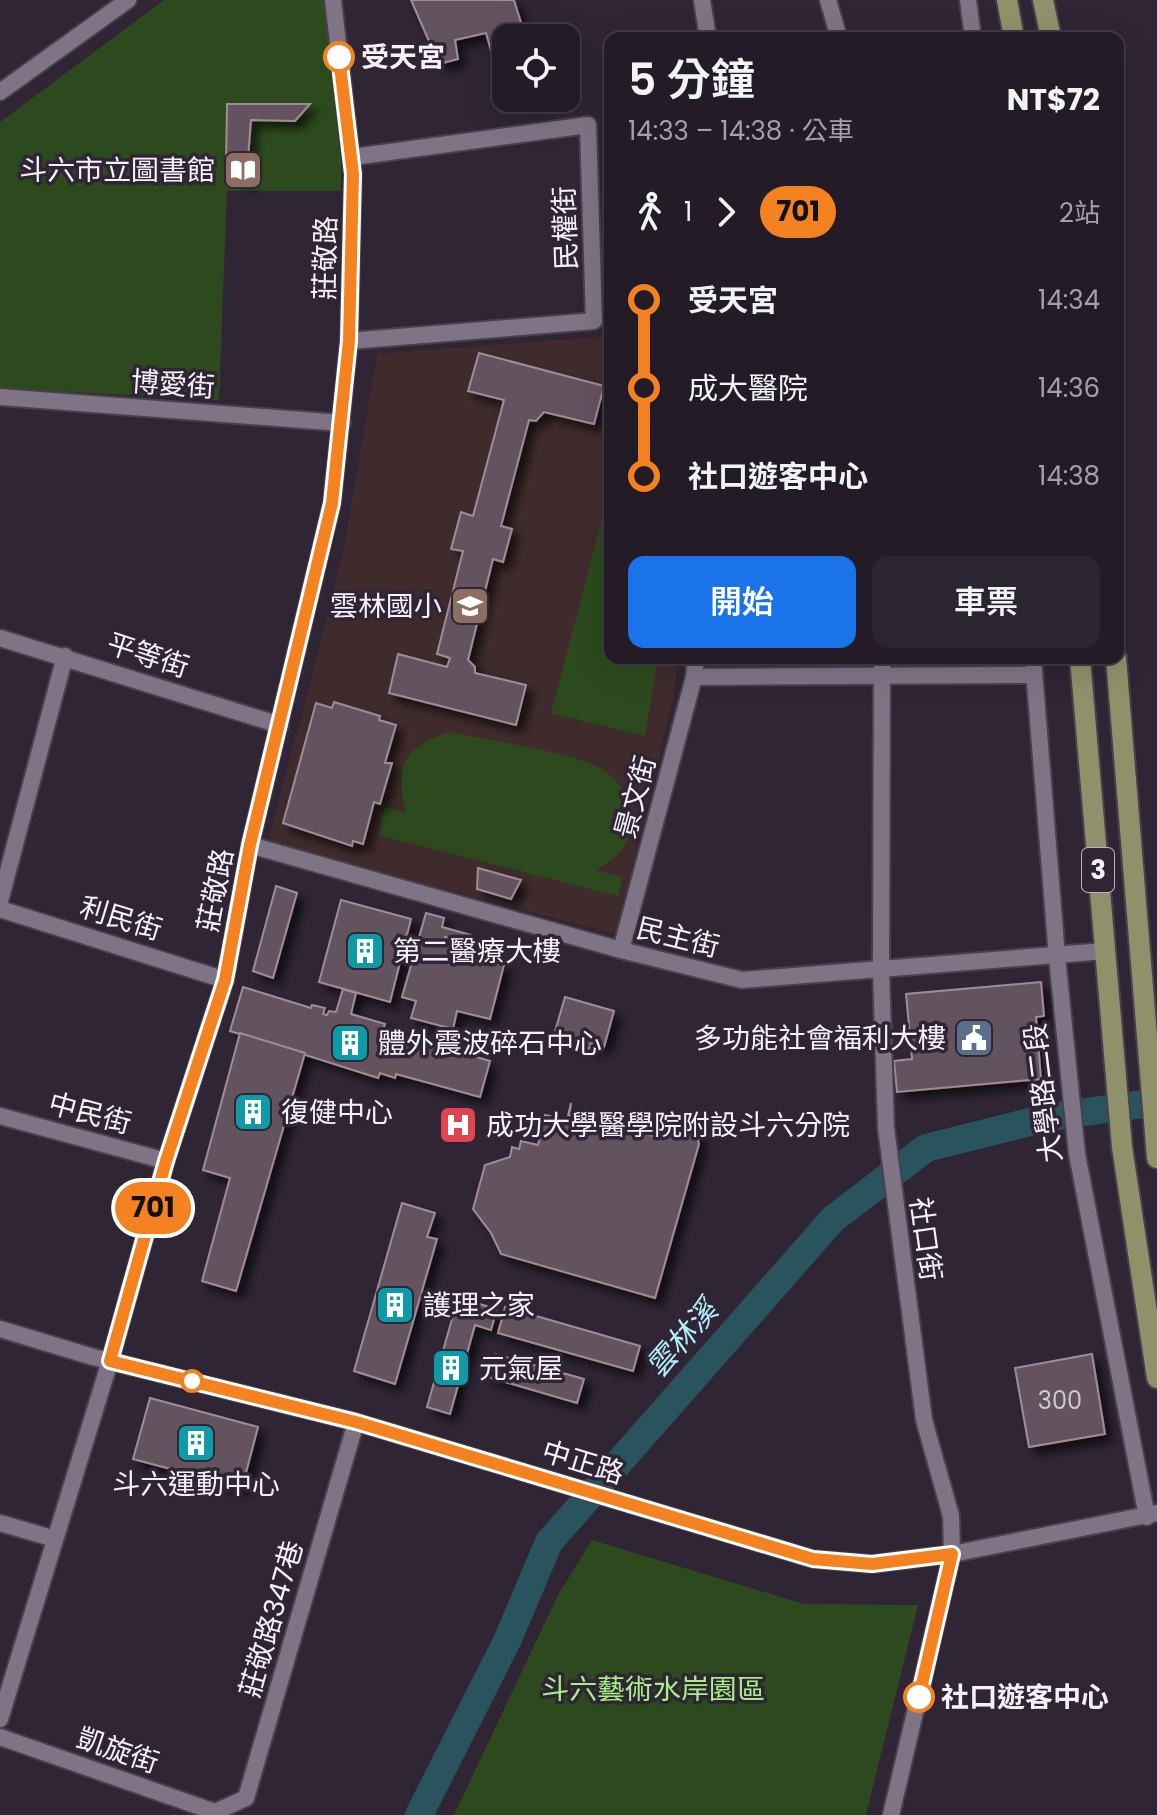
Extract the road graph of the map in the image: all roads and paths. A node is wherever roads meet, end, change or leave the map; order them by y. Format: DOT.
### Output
graph roads {
  1 [pos="128,0"];
  2 [pos="333,0"];
  3 [pos="702,0"];
  4 [pos="828,0"];
  5 [pos="968,0"];
  6 [pos="1007,0"];
  7 [pos="1043,0"];
  8 [pos="707,32"];
  9 [pos="837,32"];
  10 [pos="972,32"];
  11 [pos="1013,32"];
  12 [pos="1050,32"];
  13 [pos="0,92"];
  14 [pos="353,157"];
  15 [pos="349,341"];
  16 [pos="0,397"];
  17 [pos="342,423"];
  18 [pos="0,638"];
  19 [pos="65,656"];
  20 [pos="695,664"];
  21 [pos="882,664"];
  22 [pos="1081,664"];
  23 [pos="1116,664"];
  24 [pos="1033,666"];
  25 [pos="694,677"];
  26 [pos="882,677"];
  27 [pos="280,725"];
  28 [pos="1123,748"];
  29 [pos="1088,749"];
  30 [pos="250,845"];
  31 [pos="0,901"];
  32 [pos="0,909"];
  33 [pos="621,950"];
  34 [pos="1105,951"];
  35 [pos="1057,957"];
  36 [pos="881,970"];
  37 [pos="225,980"];
  38 [pos="0,1116"];
  39 [pos="1156,1148"];
  40 [pos="166,1161"];
  41 [pos="0,1329"];
  42 [pos="110,1361"];
  43 [pos="1157,1378"];
  44 [pos="356,1422"];
  45 [pos="1152,1515"];
  46 [pos="0,1523"];
  47 [pos="55,1539"];
  48 [pos="952,1554"];
  49 [pos="0,1719"];
  50 [pos="0,1737"];
  51 [pos="214,1813"];
  52 [pos="891,1815"];
  1 -- 13 [label="street"];
  2 -- 14 [label="street, 莊敬路"];
  3 -- 8 [label="street"];
  4 -- 9 [label="street"];
  5 -- 10 [label="street"];
  6 -- 11 [label="main road"];
  7 -- 12 [label="main road"];
  14 -- 15 [label="street, 莊敬路"];
  14 -- 15 [label="street, 民權街"];
  15 -- 17 [label="street, 莊敬路"];
  16 -- 17 [label="street, 博愛街"];
  17 -- 27 [label="street, 莊敬路"];
  18 -- 19 [label="street, 平等街"];
  19 -- 27 [label="street, 平等街"];
  19 -- 31 [label="street"];
  20 -- 25 [label="street, 景文街"];
  21 -- 26 [label="street, 社口街"];
  22 -- 29 [label="main road, 3"];
  23 -- 28 [label="main road, 3"];
  24 -- 26 [label="street"];
  24 -- 35 [label="street, 大學路二段"];
  25 -- 26 [label="street"];
  25 -- 33 [label="street, 景文街"];
  26 -- 36 [label="street, 社口街"];
  27 -- 30 [label="street, 莊敬路"];
  28 -- 29 [label="main road"];
  28 -- 39 [label="main road, 3"];
  29 -- 34 [label="main road, 3"];
  30 -- 33 [label="street, 民主街"];
  30 -- 37 [label="street, 莊敬路"];
  32 -- 37 [label="street, 利民街"];
  33 -- 36 [label="street, 民主街"];
  34 -- 35 [label="street, 民主街"];
  34 -- 43 [label="main road, 3"];
  35 -- 36 [label="street, 民主街"];
  35 -- 45 [label="street, 大學路二段"];
  36 -- 48 [label="street, 社口街"];
  37 -- 40 [label="street, 莊敬路"];
  38 -- 40 [label="street, 中民街"];
  40 -- 42 [label="street, 莊敬路"];
  41 -- 42 [label="street, 中正路"];
  42 -- 44 [label="street, 中正路"];
  42 -- 47 [label="street, 莊敬路"];
  44 -- 48 [label="street, 中正路"];
  44 -- 51 [label="street, 莊敬路347巷"];
  45 -- 48 [label="street, 中正路"];
  46 -- 47 [label="street"];
  47 -- 49 [label="street, 莊敬路"];
  48 -- 52 [label="street, 社口街"];
  50 -- 51 [label="street, 凱旋街"];
}
